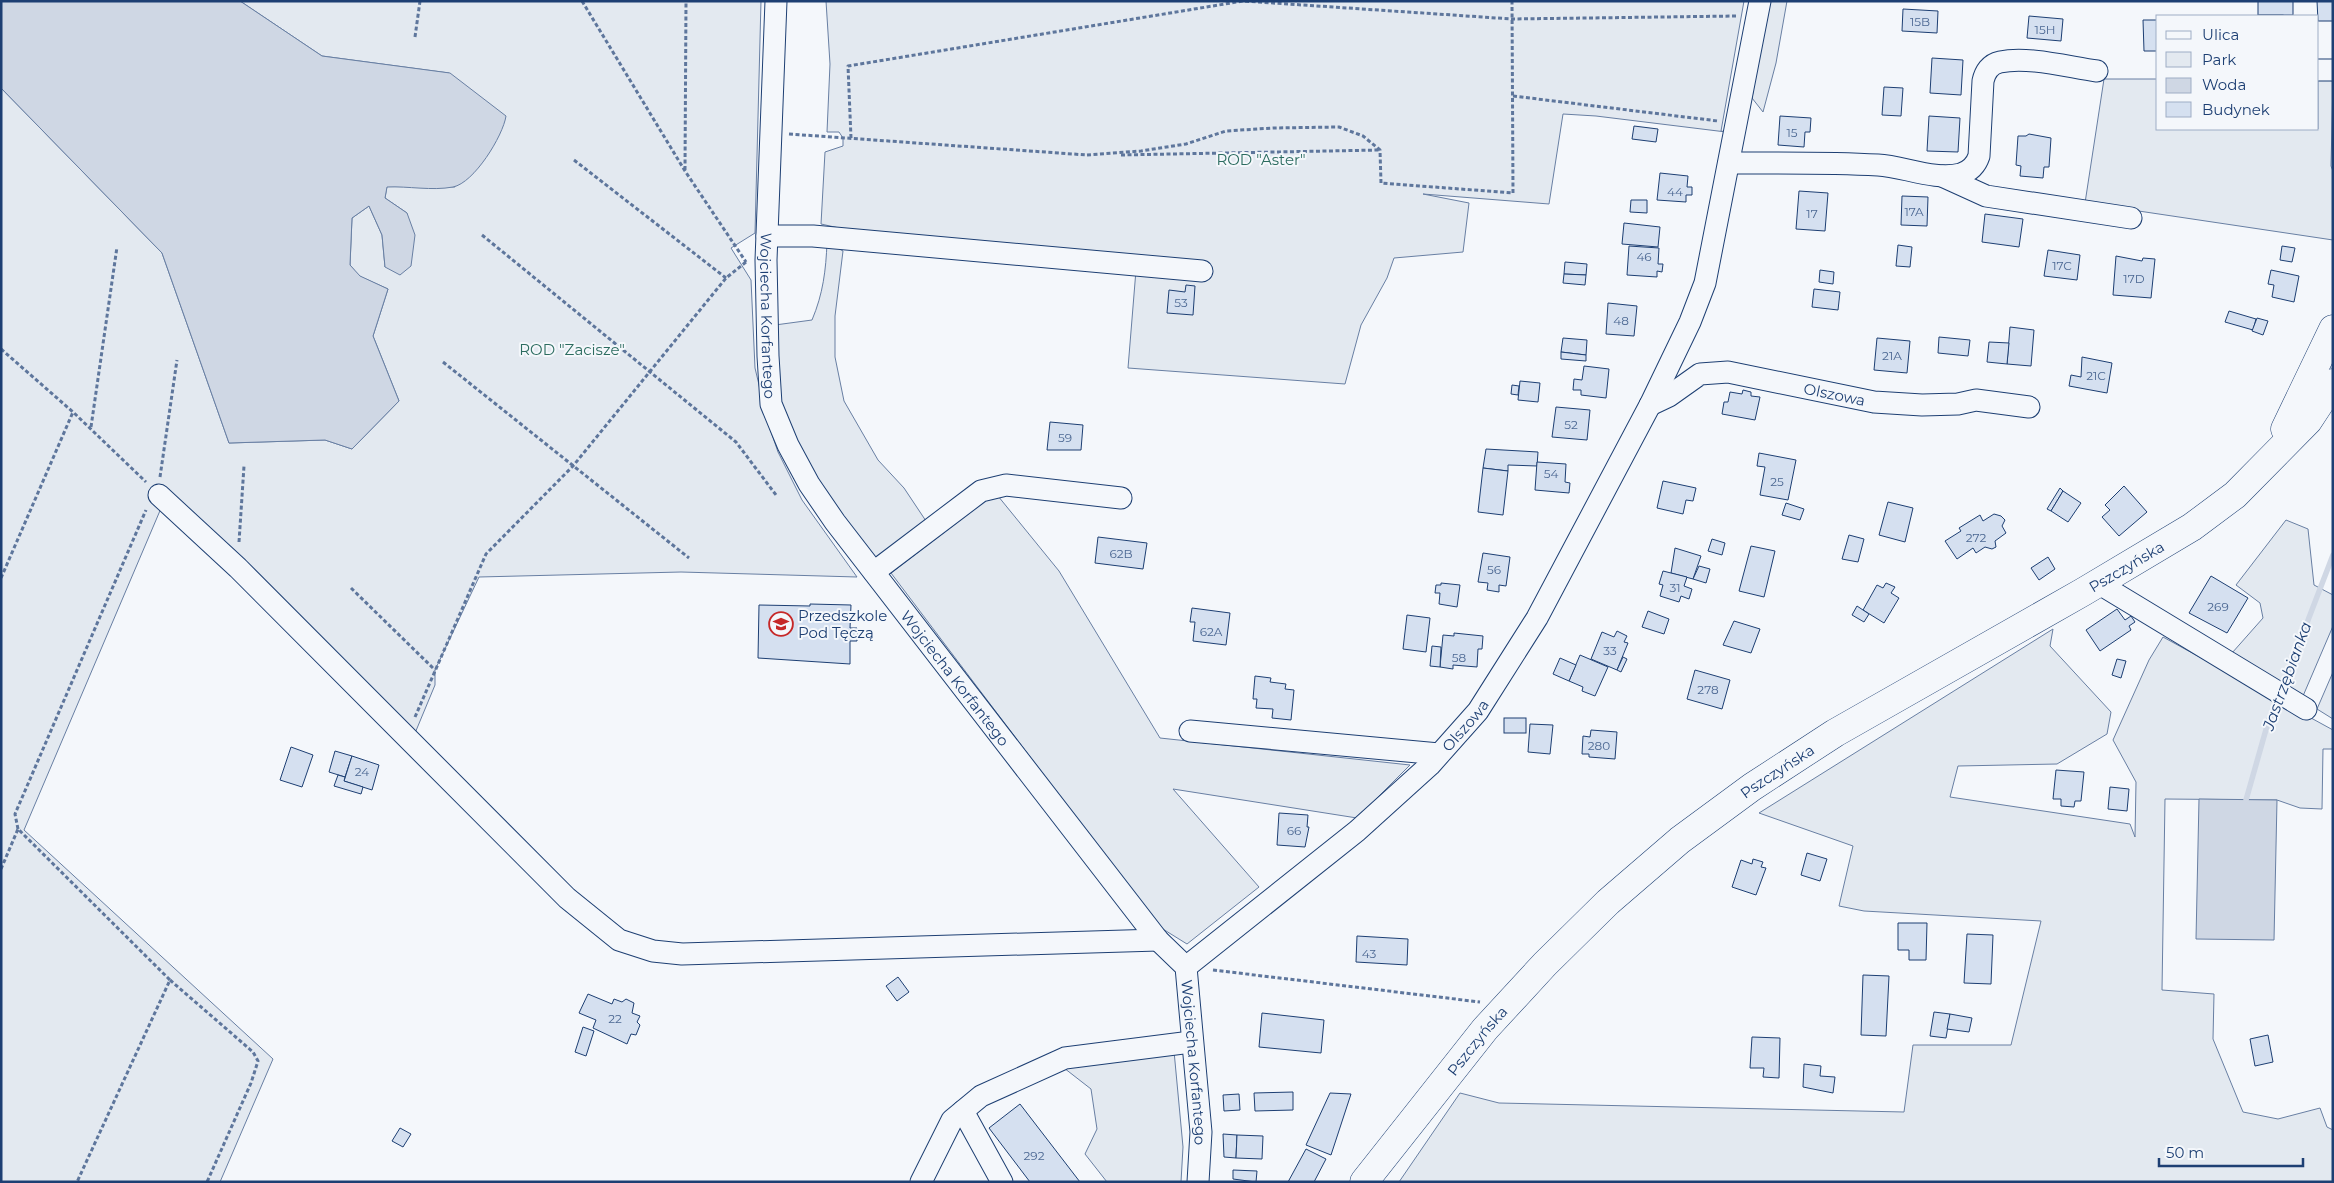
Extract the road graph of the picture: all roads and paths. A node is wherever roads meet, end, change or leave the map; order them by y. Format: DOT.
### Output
graph roads {
  1 [pos="420,1"];
  2 [pos="582,1"];
  3 [pos="686,1"];
  4 [pos="776,1"];
  5 [pos="1512,1"];
  6 [pos="1759,9"];
  7 [pos="1512,19"];
  8 [pos="414,37"];
  9 [pos="2319,70"];
  10 [pos="2333,70"];
  11 [pos="2097,71"];
  12 [pos="1513,96"];
  13 [pos="1736,123"];
  14 [pos="772,133"];
  15 [pos="851,138"];
  16 [pos="1380,150"];
  17 [pos="1087,155"];
  18 [pos="574,160"];
  19 [pos="1729,163"];
  20 [pos="685,171"];
  21 [pos="1938,174"];
  22 [pos="2130,218"];
  23 [pos="482,236"];
  24 [pos="767,236"];
  25 [pos="117,248"];
  26 [pos="756,261"];
  27 [pos="1202,270"];
  28 [pos="726,278"];
  29 [pos="2331,337"];
  30 [pos="1,349"];
  31 [pos="177,360"];
  32 [pos="443,362"];
  33 [pos="648,372"];
  34 [pos="2333,383"];
  35 [pos="2333,397"];
  36 [pos="1650,404"];
  37 [pos="2029,407"];
  38 [pos="73,412"];
  39 [pos="2308,421"];
  40 [pos="90,428"];
  41 [pos="2271,459"];
  42 [pos="244,466"];
  43 [pos="573,466"];
  44 [pos="160,495"];
  45 [pos="776,495"];
  46 [pos="1120,498"];
  47 [pos="689,558"];
  48 [pos="238,568"];
  49 [pos="874,572"];
  50 [pos="1,578"];
  51 [pos="2098,583"];
  52 [pos="351,588"];
  53 [pos="435,670"];
  54 [pos="2306,709"];
  55 [pos="1190,731"];
  56 [pos="406,735"];
  57 [pos="1439,754"];
  58 [pos="18,829"];
  59 [pos="1,869"];
  60 [pos="1158,940"];
  61 [pos="1186,967"];
  62 [pos="170,980"];
  63 [pos="1505,1007"];
  64 [pos="1191,1042"];
  65 [pos="962,1111"];
  66 [pos="77,1182"];
  67 [pos="207,1182"];
  68 [pos="921,1182"];
  69 [pos="1002,1182"];
  70 [pos="1198,1182"];
  71 [pos="1364,1182"];
  1 -- 8 [label="path"];
  2 -- 20 [label="path"];
  3 -- 20 [label="path"];
  4 -- 14 [label="street, Wojciecha Korfantego"];
  5 -- 7 [label="path"];
  6 -- 7 [label="path"];
  6 -- 13 [label="street, Olszowa"];
  7 -- 12 [label="path"];
  7 -- 15 [label="path"];
  9 -- 10 [label="street"];
  11 -- 21 [label="street"];
  12 -- 13 [label="path"];
  12 -- 16 [label="path"];
  13 -- 19 [label="street, Olszowa"];
  14 -- 15 [label="path"];
  14 -- 24 [label="street, Wojciecha Korfantego"];
  15 -- 17 [label="path"];
  16 -- 17 [label="path"];
  16 -- 17 [label="path"];
  18 -- 28 [label="path"];
  19 -- 21 [label="street"];
  19 -- 36 [label="street, Olszowa"];
  20 -- 26 [label="path"];
  21 -- 22 [label="street"];
  23 -- 33 [label="path"];
  24 -- 26 [label="street, Wojciecha Korfantego"];
  24 -- 27 [label="street"];
  25 -- 40 [label="path"];
  26 -- 28 [label="path"];
  26 -- 49 [label="street, Wojciecha Korfantego"];
  28 -- 33 [label="path"];
  29 -- 41 [label="main road, Pszczyńska"];
  30 -- 38 [label="path"];
  31 -- 44 [label="path"];
  32 -- 43 [label="path"];
  33 -- 43 [label="path"];
  33 -- 45 [label="path"];
  34 -- 39 [label="main road, Pszczyńska"];
  35 -- 39 [label="street"];
  36 -- 37 [label="street, Olszowa"];
  36 -- 57 [label="street, Olszowa"];
  38 -- 40 [label="path"];
  38 -- 50 [label="path"];
  39 -- 41 [label="main road, Pszczyńska"];
  40 -- 44 [label="path"];
  41 -- 51 [label="main road, Pszczyńska"];
  42 -- 48 [label="path"];
  43 -- 47 [label="path"];
  43 -- 53 [label="path"];
  44 -- 48 [label="street"];
  44 -- 58 [label="path"];
  46 -- 49 [label="street"];
  48 -- 56 [label="street"];
  49 -- 60 [label="street, Wojciecha Korfantego"];
  51 -- 54 [label="street"];
  51 -- 63 [label="main road, Pszczyńska"];
  52 -- 53 [label="path"];
  53 -- 56 [label="path"];
  55 -- 57 [label="street"];
  56 -- 60 [label="street"];
  57 -- 61 [label="street, Olszowa"];
  58 -- 59 [label="path"];
  58 -- 62 [label="path"];
  60 -- 61 [label="street, Wojciecha Korfantego"];
  61 -- 63 [label="path"];
  61 -- 64 [label="street, Wojciecha Korfantego"];
  62 -- 66 [label="path"];
  62 -- 67 [label="path"];
  63 -- 71 [label="main road, Pszczyńska"];
  64 -- 65 [label="street"];
  64 -- 70 [label="street, Wojciecha Korfantego"];
  65 -- 68 [label="street"];
  65 -- 69 [label="street"];
}
